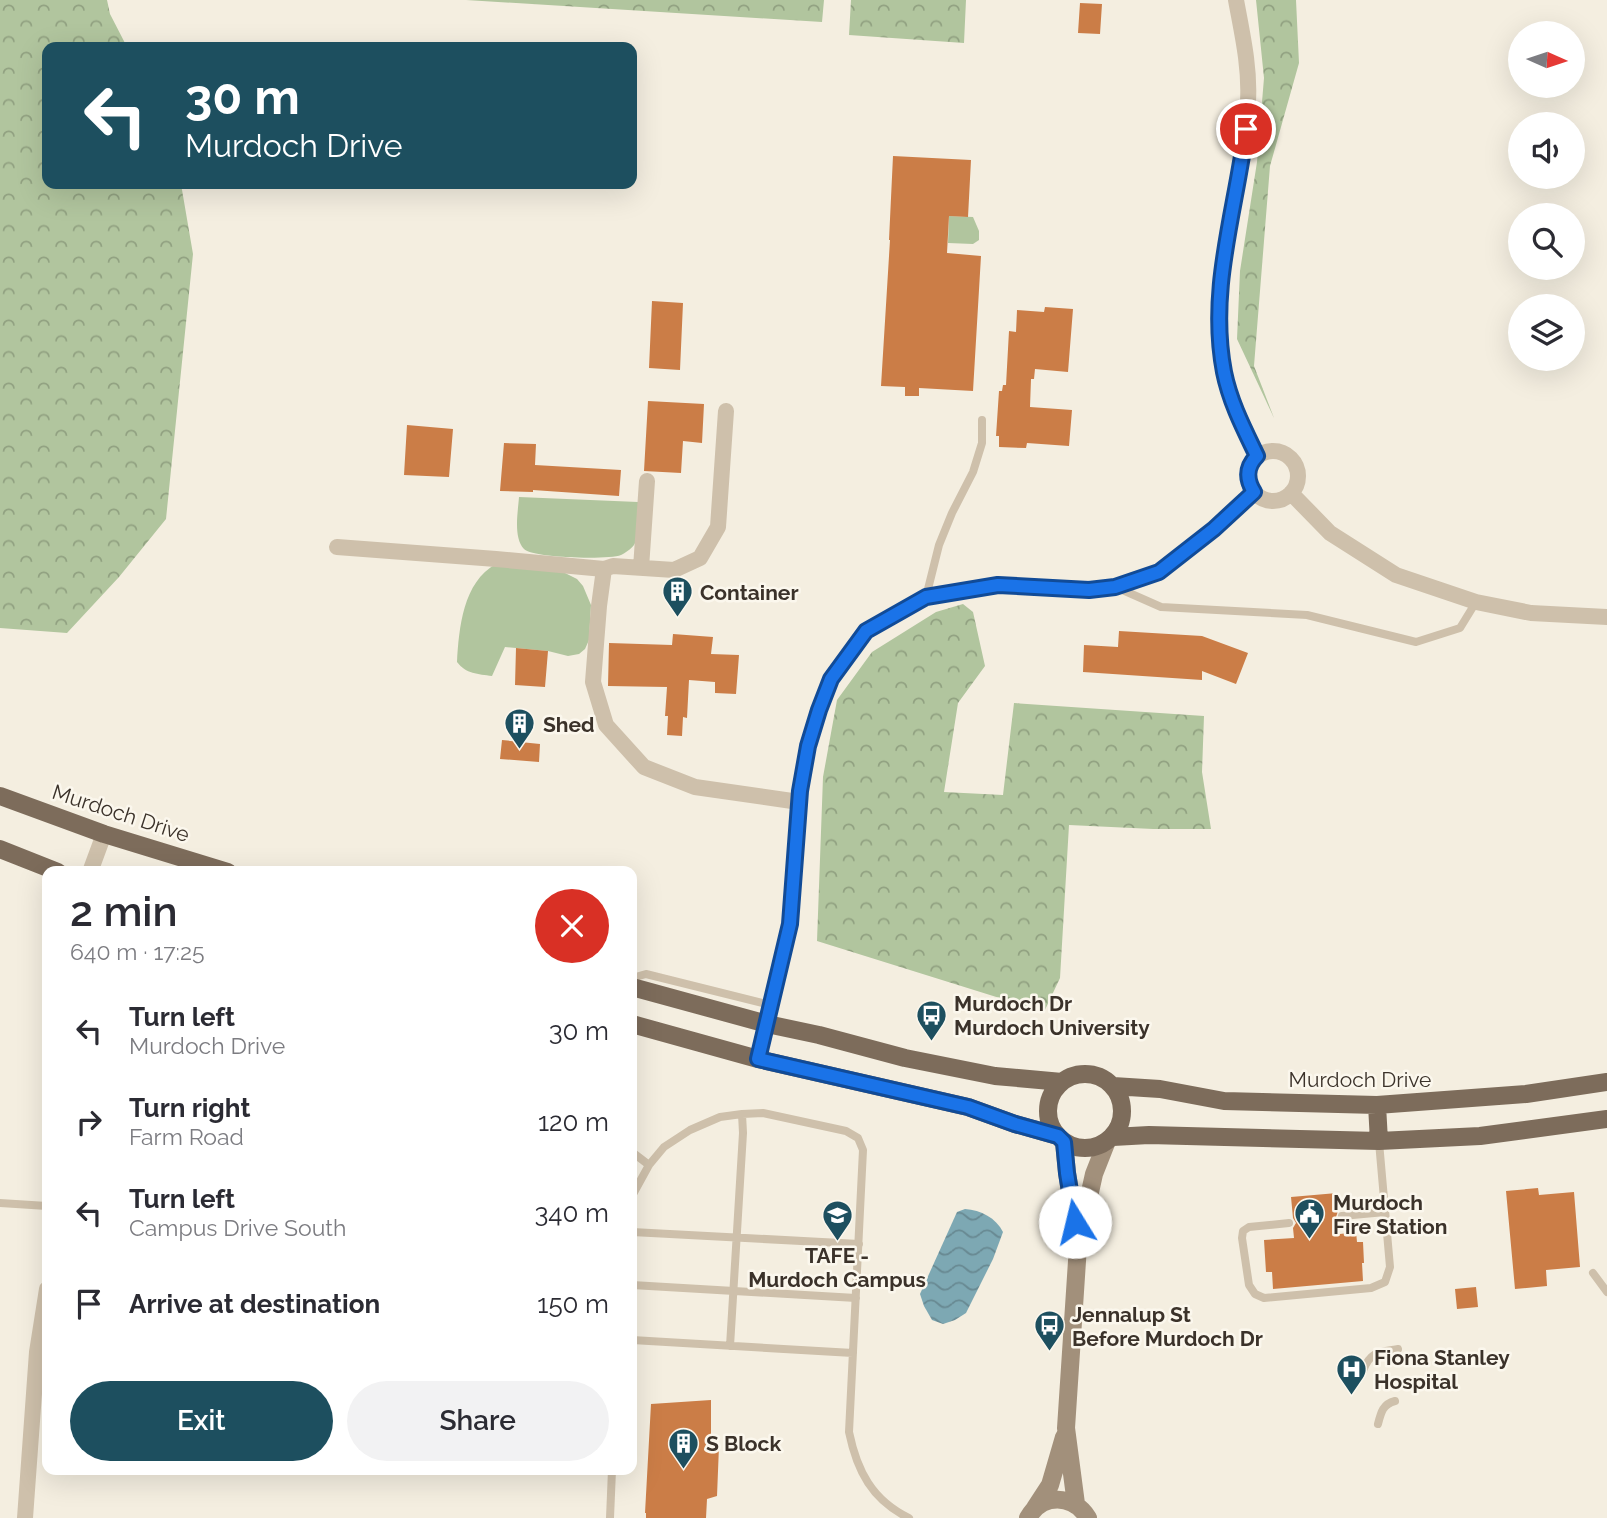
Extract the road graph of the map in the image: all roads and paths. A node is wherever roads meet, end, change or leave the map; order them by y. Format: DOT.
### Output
graph roads {
  1 [pos="1236,0"];
  2 [pos="726,411"];
  3 [pos="982,420"];
  4 [pos="1257,456"];
  5 [pos="647,481"];
  6 [pos="1254,492"];
  7 [pos="1291,493"];
  8 [pos="337,547"];
  9 [pos="641,568"];
  10 [pos="604,569"];
  11 [pos="1115,587"];
  12 [pos="926,597"];
  13 [pos="1476,602"];
  14 [pos="1607,617"];
  15 [pos="0,796"];
  16 [pos="799,802"];
  17 [pos="104,834"];
  18 [pos="0,849"];
  19 [pos="43,866"];
  20 [pos="92,866"];
  21 [pos="209,866"];
  22 [pos="637,977"];
  23 [pos="637,988"];
  24 [pos="771,1005"];
  25 [pos="767,1024"];
  26 [pos="637,1025"];
  27 [pos="758,1059"];
  28 [pos="1062,1082"];
  29 [pos="1607,1082"];
  30 [pos="1113,1086"];
  31 [pos="1557,1090"];
  32 [pos="1607,1091"];
  33 [pos="1377,1105"];
  34 [pos="742,1114"];
  35 [pos="1605,1121"];
  36 [pos="1061,1139"];
  37 [pos="1110,1139"];
  38 [pos="1379,1141"];
  39 [pos="637,1156"];
  40 [pos="649,1165"];
  41 [pos="637,1186"];
  42 [pos="0,1203"];
  43 [pos="42,1206"];
  44 [pos="1385,1212"];
  45 [pos="1342,1216"];
  46 [pos="1289,1223"];
  47 [pos="637,1231"];
  48 [pos="736,1237"];
  49 [pos="859,1244"];
  50 [pos="1079,1246"];
  51 [pos="1593,1273"];
  52 [pos="637,1285"];
  53 [pos="733,1291"];
  54 [pos="1607,1292"];
  55 [pos="856,1298"];
  56 [pos="42,1320"];
  57 [pos="637,1340"];
  58 [pos="730,1346"];
  59 [pos="1398,1349"];
  60 [pos="853,1353"];
  61 [pos="1363,1371"];
  62 [pos="1395,1401"];
  63 [pos="1377,1424"];
  64 [pos="1066,1428"];
  65 [pos="612,1475"];
  66 [pos="1082,1511"];
  67 [pos="1029,1515"];
  68 [pos="25,1518"];
  69 [pos="610,1518"];
  70 [pos="909,1518"];
  71 [pos="1102,1518"];
  1 -- 4 [label="street"];
  2 -- 9 [label="street"];
  3 -- 12 [label="lane"];
  4 -- 6 [label="street"];
  4 -- 7 [label="street"];
  5 -- 9 [label="street"];
  6 -- 7 [label="street"];
  6 -- 11 [label="street"];
  7 -- 13 [label="street"];
  8 -- 10 [label="street"];
  9 -- 10 [label="street"];
  10 -- 16 [label="street"];
  11 -- 12 [label="street"];
  11 -- 13 [label="lane"];
  12 -- 16 [label="street"];
  13 -- 14 [label="street"];
  15 -- 17 [label="main road, Murdoch Drive"];
  16 -- 24 [label="street"];
  17 -- 20 [label="street"];
  17 -- 21 [label="main road, Murdoch Drive"];
  18 -- 19 [label="main road"];
  22 -- 24 [label="lane"];
  23 -- 25 [label="main road, Murdoch Drive"];
  24 -- 25 [label="street"];
  25 -- 27 [label="street"];
  25 -- 28 [label="main road, Murdoch Drive"];
  26 -- 27 [label="main road"];
  27 -- 36 [label="main road"];
  28 -- 30 [label="main road, Murdoch Drive"];
  28 -- 36 [label="main road"];
  29 -- 31 [label="main road, Murdoch Drive"];
  30 -- 33 [label="main road, Murdoch Drive"];
  30 -- 37 [label="main road"];
  31 -- 32 [label="street"];
  31 -- 33 [label="main road, Murdoch Drive"];
  33 -- 38 [label="main road"];
  34 -- 40 [label="lane"];
  34 -- 48 [label="lane"];
  34 -- 49 [label="lane"];
  35 -- 38 [label="main road"];
  36 -- 37 [label="main road"];
  36 -- 50 [label="street"];
  37 -- 38 [label="main road"];
  37 -- 50 [label="street"];
  38 -- 44 [label="lane"];
  39 -- 40 [label="lane"];
  40 -- 41 [label="lane"];
  42 -- 43 [label="lane"];
  44 -- 45 [label="lane"];
  44 -- 46 [label="lane"];
  47 -- 48 [label="lane"];
  48 -- 49 [label="lane"];
  48 -- 53 [label="lane"];
  49 -- 55 [label="lane"];
  50 -- 64 [label="street"];
  51 -- 54 [label="lane"];
  52 -- 53 [label="lane"];
  53 -- 55 [label="lane"];
  53 -- 58 [label="lane"];
  55 -- 60 [label="lane"];
  56 -- 68 [label="street"];
  57 -- 58 [label="lane"];
  58 -- 60 [label="lane"];
  59 -- 61 [label="lane"];
  60 -- 70 [label="lane"];
  62 -- 63 [label="lane"];
  64 -- 66 [label="street"];
  64 -- 67 [label="street"];
  65 -- 69 [label="lane"];
  66 -- 67 [label="street"];
  66 -- 71 [label="street"];
}
